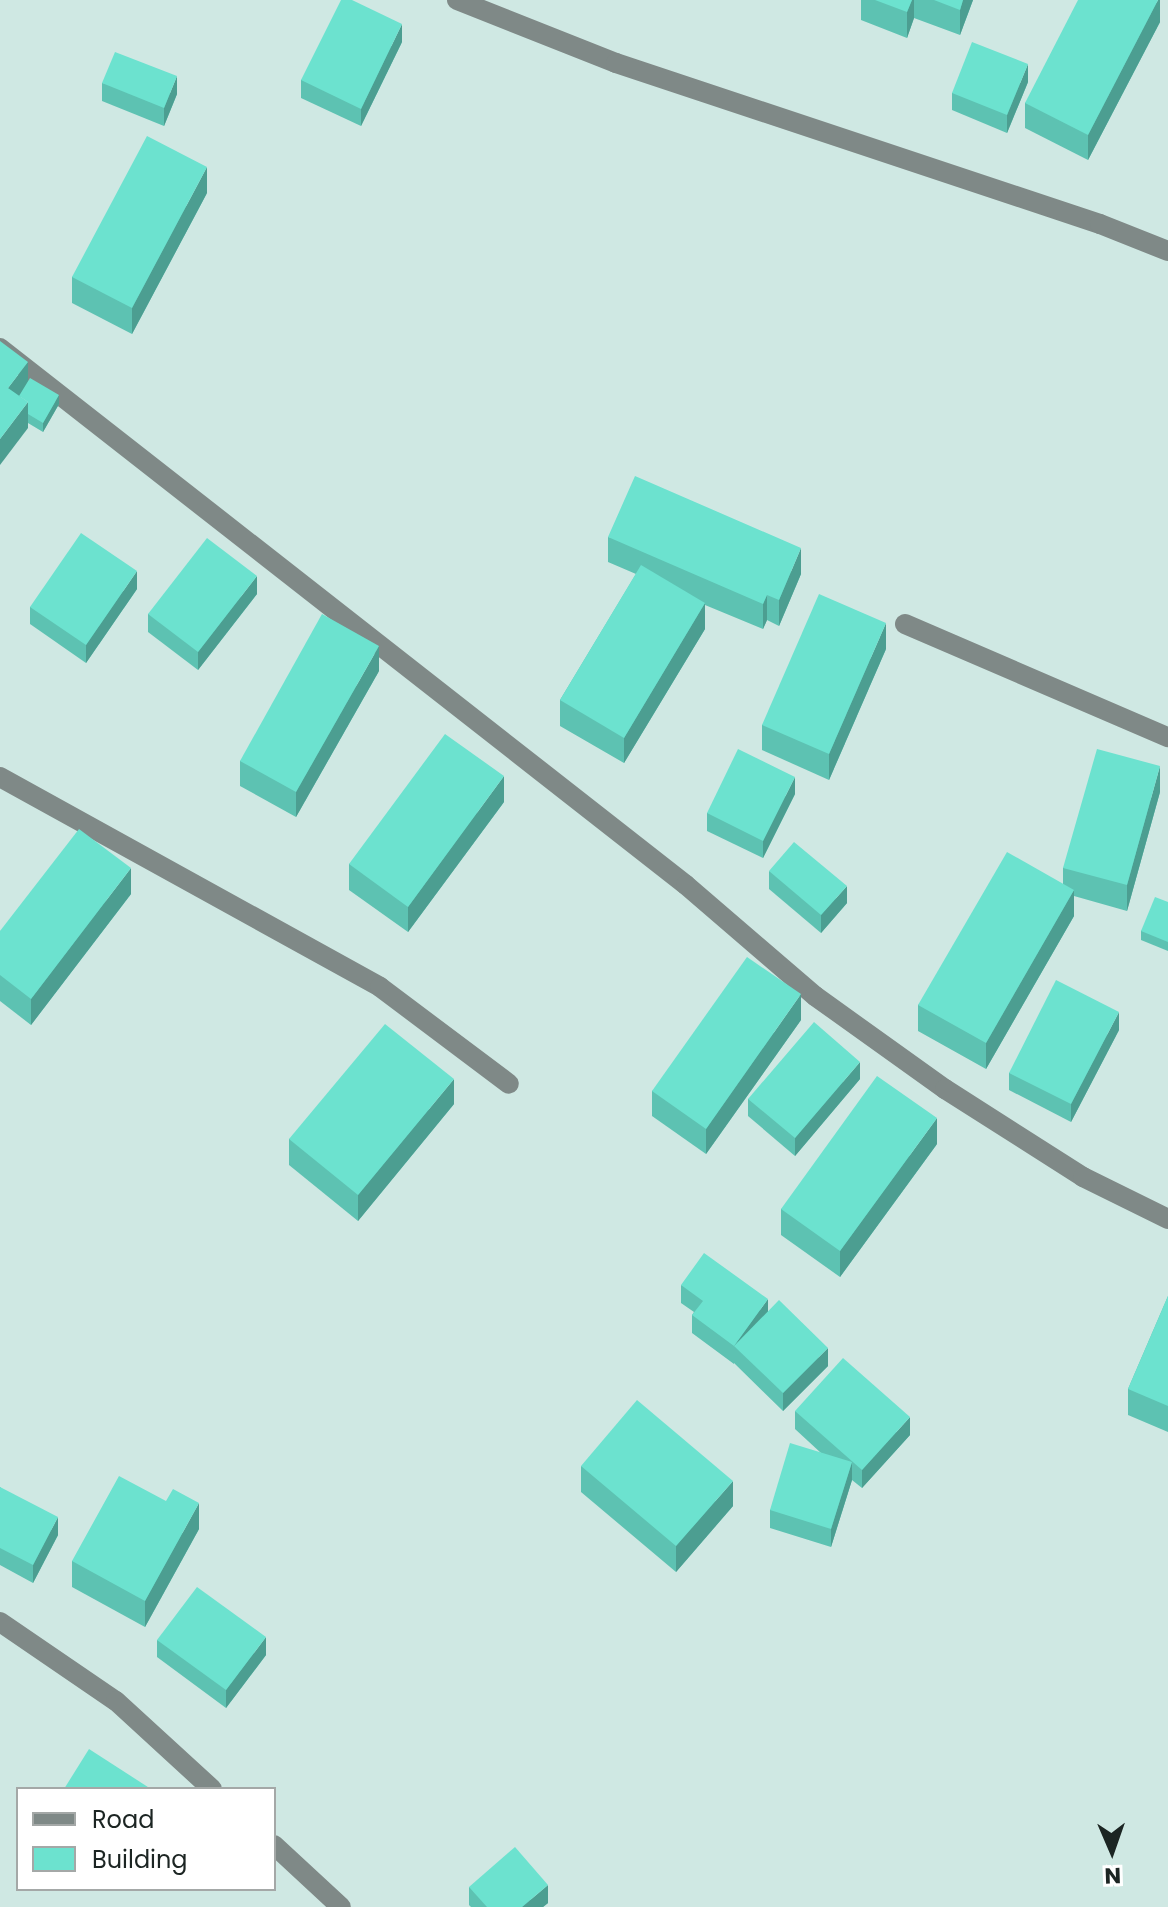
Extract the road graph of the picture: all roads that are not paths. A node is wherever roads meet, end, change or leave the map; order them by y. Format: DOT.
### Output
graph roads {
  1 [pos="457,0"];
  2 [pos="1168,251"];
  3 [pos="0,348"];
  4 [pos="905,624"];
  5 [pos="1167,732"];
  6 [pos="0,777"];
  7 [pos="509,1084"];
  8 [pos="1168,1219"];
  9 [pos="0,1622"];
  10 [pos="210,1787"];
  11 [pos="276,1847"];
  12 [pos="341,1907"];
  1 -- 2 [label="street"];
  3 -- 8 [label="street"];
  4 -- 5 [label="street"];
  6 -- 7 [label="street"];
  9 -- 10 [label="street"];
  11 -- 12 [label="street"];
}
